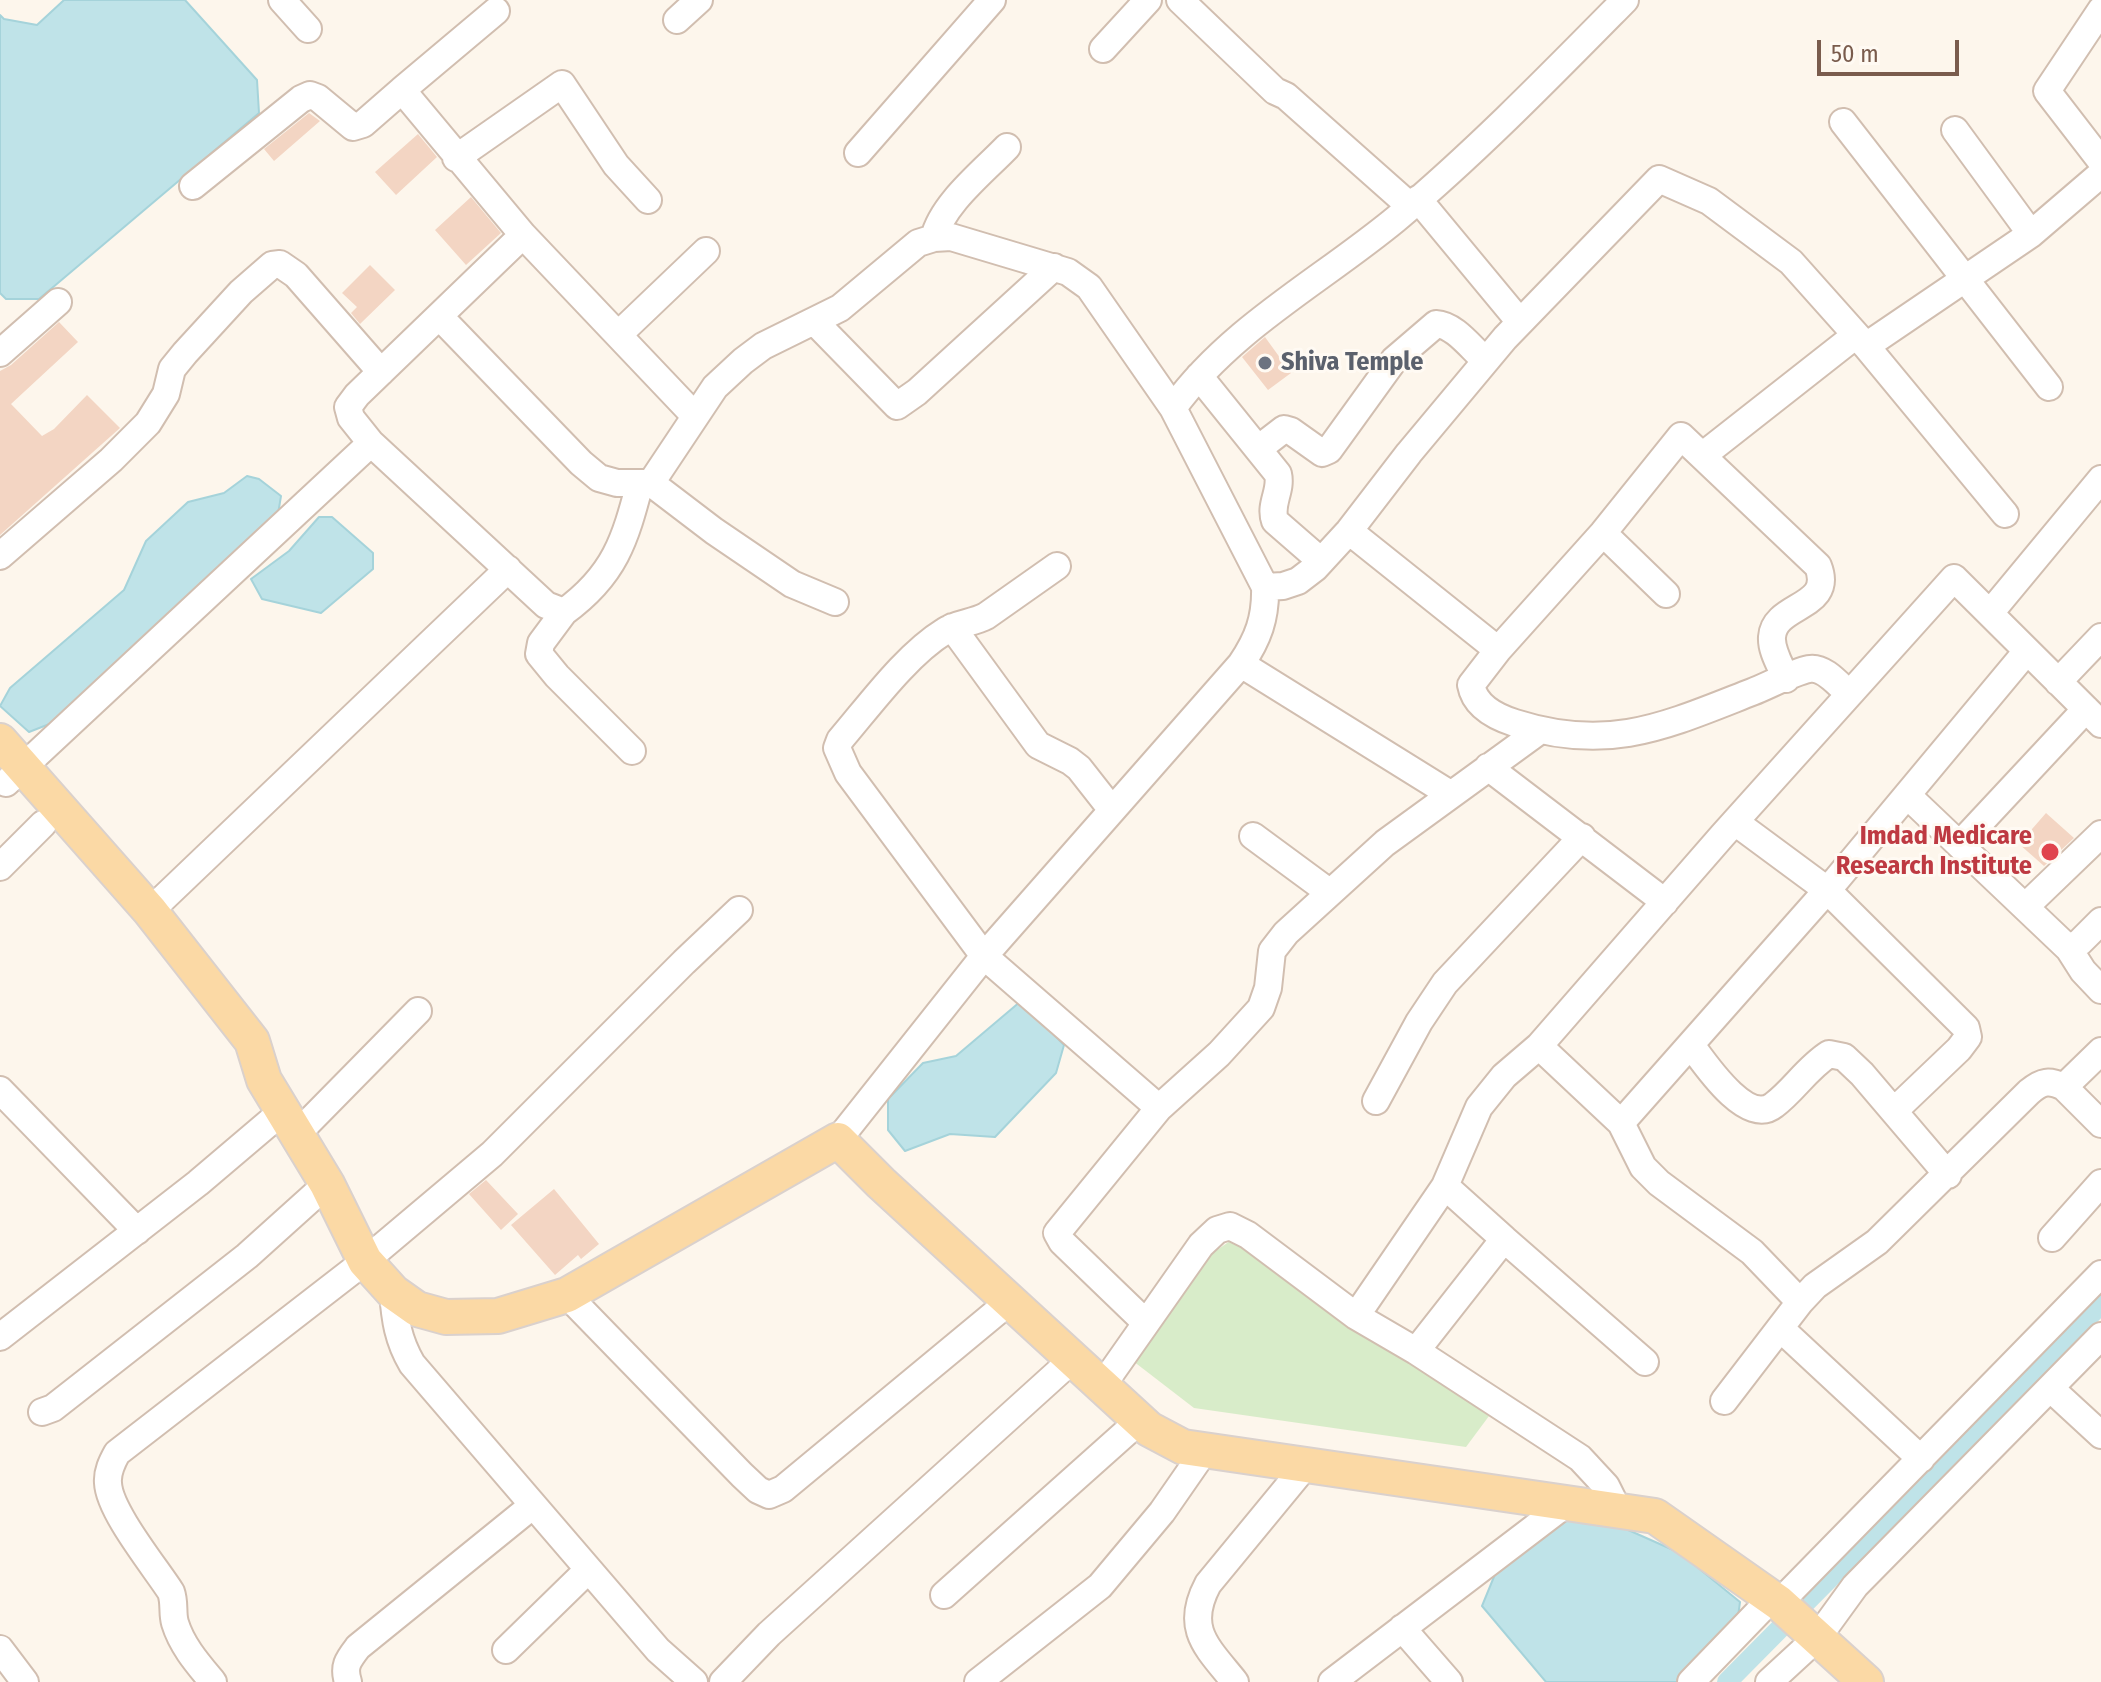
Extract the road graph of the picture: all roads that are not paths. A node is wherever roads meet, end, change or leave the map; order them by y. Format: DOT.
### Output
graph roads {
  1 [pos="282,0"];
  2 [pos="699,0"];
  3 [pos="992,0"];
  4 [pos="1148,0"];
  5 [pos="1180,0"];
  6 [pos="1625,0"];
  7 [pos="2101,10"];
  8 [pos="496,11"];
  9 [pos="677,20"];
  10 [pos="308,29"];
  11 [pos="1103,49"];
  12 [pos="402,90"];
  13 [pos="1843,122"];
  14 [pos="1955,130"];
  15 [pos="1007,147"];
  16 [pos="858,153"];
  17 [pos="456,158"];
  18 [pos="2101,161"];
  19 [pos="2101,174"];
  20 [pos="193,186"];
  21 [pos="648,200"];
  22 [pos="1414,202"];
  23 [pos="2031,234"];
  24 [pos="523,235"];
  25 [pos="934,238"];
  26 [pos="706,251"];
  27 [pos="1054,267"];
  28 [pos="1964,280"];
  29 [pos="58,302"];
  30 [pos="439,316"];
  31 [pos="814,321"];
  32 [pos="1520,322"];
  33 [pos="618,335"];
  34 [pos="1861,340"];
  35 [pos="0,353"];
  36 [pos="1485,360"];
  37 [pos="381,372"];
  38 [pos="1199,376"];
  39 [pos="2049,387"];
  40 [pos="1173,408"];
  41 [pos="695,416"];
  42 [pos="371,443"];
  43 [pos="1258,449"];
  44 [pos="1702,456"];
  45 [pos="2101,479"];
  46 [pos="645,483"];
  47 [pos="2005,514"];
  48 [pos="1349,531"];
  49 [pos="1603,533"];
  50 [pos="0,556"];
  51 [pos="1321,561"];
  52 [pos="1057,566"];
  53 [pos="508,569"];
  54 [pos="1265,587"];
  55 [pos="1666,594"];
  56 [pos="835,602"];
  57 [pos="564,612"];
  58 [pos="1990,613"];
  59 [pos="952,627"];
  60 [pos="2101,637"];
  61 [pos="1498,650"];
  62 [pos="2027,651"];
  63 [pos="1241,664"];
  64 [pos="1786,679"];
  65 [pos="2058,682"];
  66 [pos="1849,694"];
  67 [pos="2094,716"];
  68 [pos="1539,731"];
  69 [pos="0,741"];
  70 [pos="632,751"];
  71 [pos="1488,767"];
  72 [pos="9,776"];
  73 [pos="1450,794"];
  74 [pos="1907,795"];
  75 [pos="1112,810"];
  76 [pos="1735,822"];
  77 [pos="43,824"];
  78 [pos="2101,834"];
  79 [pos="1253,836"];
  80 [pos="1582,837"];
  81 [pos="1960,844"];
  82 [pos="0,867"];
  83 [pos="1827,890"];
  84 [pos="1329,892"];
  85 [pos="1665,902"];
  86 [pos="2025,907"];
  87 [pos="739,910"];
  88 [pos="150,911"];
  89 [pos="2101,921"];
  90 [pos="2069,949"];
  91 [pos="984,956"];
  92 [pos="2101,990"];
  93 [pos="418,1011"];
  94 [pos="1691,1045"];
  95 [pos="1539,1046"];
  96 [pos="2101,1051"];
  97 [pos="264,1080"];
  98 [pos="2064,1087"];
  99 [pos="0,1090"];
  100 [pos="1376,1101"];
  101 [pos="1159,1108"];
  102 [pos="1894,1111"];
  103 [pos="290,1122"];
  104 [pos="1621,1123"];
  105 [pos="2101,1124"];
  106 [pos="838,1140"];
  107 [pos="1948,1175"];
  108 [pos="2101,1183"];
  109 [pos="327,1184"];
  110 [pos="1445,1186"];
  111 [pos="137,1231"];
  112 [pos="2052,1238"];
  113 [pos="1504,1239"];
  114 [pos="365,1261"];
  115 [pos="2100,1277"];
  116 [pos="393,1292"];
  117 [pos="567,1295"];
  118 [pos="1010,1301"];
  119 [pos="1800,1302"];
  120 [pos="1356,1316"];
  121 [pos="1145,1322"];
  122 [pos="1780,1328"];
  123 [pos="2,1333"];
  124 [pos="2101,1336"];
  125 [pos="1416,1351"];
  126 [pos="1073,1359"];
  127 [pos="1645,1362"];
  128 [pos="1102,1386"];
  129 [pos="2050,1388"];
  130 [pos="1724,1401"];
  131 [pos="42,1412"];
  132 [pos="1139,1421"];
  133 [pos="2101,1435"];
  134 [pos="1205,1450"];
  135 [pos="1921,1459"];
  136 [pos="1306,1465"];
  137 [pos="1567,1503"];
  138 [pos="532,1506"];
  139 [pos="1618,1510"];
  140 [pos="588,1570"];
  141 [pos="944,1595"];
  142 [pos="1778,1603"];
  143 [pos="1402,1628"];
  144 [pos="1815,1634"];
  145 [pos="0,1649"];
  146 [pos="506,1650"];
  147 [pos="1232,1681"];
  148 [pos="25,1682"];
  149 [pos="213,1682"];
  150 [pos="348,1682"];
  151 [pos="694,1682"];
  152 [pos="723,1682"];
  153 [pos="978,1682"];
  154 [pos="1332,1682"];
  155 [pos="1449,1682"];
  156 [pos="1691,1682"];
  157 [pos="1769,1682"];
  158 [pos="1866,1682"];
  1 -- 10 [label="street"];
  2 -- 9 [label="street"];
  3 -- 16 [label="street"];
  4 -- 11 [label="street"];
  5 -- 22 [label="street"];
  6 -- 22 [label="street"];
  7 -- 18 [label="street"];
  8 -- 12 [label="street"];
  12 -- 17 [label="street"];
  12 -- 20 [label="street"];
  13 -- 28 [label="street"];
  14 -- 23 [label="street"];
  15 -- 25 [label="street"];
  17 -- 21 [label="street"];
  17 -- 24 [label="street"];
  19 -- 23 [label="street"];
  22 -- 32 [label="street"];
  22 -- 38 [label="street"];
  23 -- 28 [label="street"];
  24 -- 30 [label="street"];
  24 -- 33 [label="street"];
  25 -- 27 [label="street"];
  25 -- 31 [label="street"];
  26 -- 33 [label="street"];
  27 -- 31 [label="street"];
  27 -- 40 [label="street"];
  28 -- 34 [label="street"];
  28 -- 39 [label="street"];
  29 -- 35 [label="street"];
  30 -- 37 [label="street"];
  30 -- 46 [label="street"];
  31 -- 41 [label="street"];
  32 -- 34 [label="street"];
  32 -- 36 [label="street"];
  33 -- 41 [label="street"];
  34 -- 44 [label="street"];
  34 -- 47 [label="street"];
  36 -- 43 [label="street"];
  36 -- 48 [label="street"];
  37 -- 42 [label="street"];
  37 -- 50 [label="street"];
  38 -- 40 [label="street"];
  38 -- 43 [label="street"];
  40 -- 54 [label="street"];
  41 -- 46 [label="street"];
  42 -- 53 [label="street"];
  42 -- 72 [label="street"];
  43 -- 51 [label="street"];
  44 -- 49 [label="street"];
  44 -- 64 [label="street"];
  45 -- 58 [label="street"];
  46 -- 56 [label="street"];
  46 -- 57 [label="street"];
  48 -- 51 [label="street"];
  48 -- 61 [label="street"];
  49 -- 55 [label="street"];
  49 -- 61 [label="street"];
  51 -- 54 [label="street"];
  52 -- 59 [label="street"];
  53 -- 57 [label="street"];
  53 -- 88 [label="street"];
  54 -- 63 [label="street"];
  57 -- 70 [label="street"];
  58 -- 62 [label="street"];
  58 -- 66 [label="street"];
  59 -- 75 [label="street"];
  59 -- 91 [label="street"];
  60 -- 65 [label="street"];
  61 -- 68 [label="street"];
  62 -- 65 [label="street"];
  62 -- 74 [label="street"];
  63 -- 73 [label="street"];
  63 -- 75 [label="street"];
  64 -- 66 [label="street"];
  64 -- 68 [label="street"];
  65 -- 67 [label="street"];
  66 -- 76 [label="street"];
  67 -- 81 [label="street"];
  68 -- 71 [label="street"];
  69 -- 72 [label="main road"];
  71 -- 73 [label="street"];
  71 -- 80 [label="street"];
  72 -- 77 [label="main road"];
  72 -- 88 [label="main road"];
  73 -- 84 [label="street"];
  74 -- 81 [label="street"];
  74 -- 83 [label="street"];
  75 -- 91 [label="street"];
  76 -- 83 [label="street"];
  76 -- 85 [label="street"];
  77 -- 82 [label="street"];
  77 -- 97 [label="main road"];
  78 -- 86 [label="street"];
  79 -- 84 [label="street"];
  80 -- 85 [label="street"];
  80 -- 100 [label="street"];
  81 -- 86 [label="street"];
  83 -- 94 [label="street"];
  83 -- 102 [label="street"];
  84 -- 101 [label="street"];
  85 -- 95 [label="street"];
  86 -- 90 [label="street"];
  87 -- 114 [label="street"];
  88 -- 97 [label="main road"];
  89 -- 90 [label="street"];
  90 -- 92 [label="street"];
  91 -- 101 [label="street"];
  91 -- 106 [label="street"];
  93 -- 103 [label="street"];
  94 -- 102 [label="street"];
  94 -- 104 [label="street"];
  95 -- 104 [label="street"];
  95 -- 110 [label="street"];
  96 -- 98 [label="street"];
  97 -- 103 [label="main road"];
  98 -- 105 [label="street"];
  98 -- 107 [label="street"];
  99 -- 111 [label="street"];
  101 -- 121 [label="street"];
  102 -- 107 [label="street"];
  103 -- 109 [label="main road"];
  103 -- 111 [label="street"];
  104 -- 119 [label="street"];
  106 -- 117 [label="main road"];
  106 -- 118 [label="main road"];
  107 -- 119 [label="street"];
  108 -- 112 [label="street"];
  109 -- 114 [label="main road"];
  109 -- 131 [label="street"];
  110 -- 113 [label="street"];
  110 -- 120 [label="street"];
  111 -- 123 [label="street"];
  113 -- 125 [label="street"];
  113 -- 127 [label="street"];
  114 -- 116 [label="main road"];
  114 -- 149 [label="street"];
  115 -- 135 [label="street"];
  116 -- 117 [label="main road"];
  116 -- 138 [label="street"];
  117 -- 118 [label="street"];
  118 -- 126 [label="main road"];
  119 -- 122 [label="street"];
  120 -- 121 [label="street"];
  120 -- 125 [label="street"];
  121 -- 128 [label="street"];
  122 -- 130 [label="street"];
  122 -- 135 [label="street"];
  124 -- 129 [label="street"];
  125 -- 139 [label="street"];
  126 -- 128 [label="main road"];
  126 -- 152 [label="street"];
  128 -- 132 [label="main road"];
  129 -- 133 [label="street"];
  129 -- 144 [label="street"];
  132 -- 134 [label="main road"];
  132 -- 141 [label="street"];
  134 -- 136 [label="main road"];
  134 -- 153 [label="street"];
  135 -- 142 [label="street"];
  136 -- 137 [label="main road"];
  136 -- 147 [label="street"];
  137 -- 139 [label="main road"];
  137 -- 143 [label="street"];
  138 -- 140 [label="street"];
  138 -- 150 [label="street"];
  139 -- 142 [label="main road"];
  140 -- 146 [label="street"];
  140 -- 151 [label="street"];
  142 -- 144 [label="main road"];
  142 -- 156 [label="street"];
  143 -- 154 [label="street"];
  143 -- 155 [label="street"];
  144 -- 157 [label="street"];
  144 -- 158 [label="main road"];
  145 -- 148 [label="street"];
}
